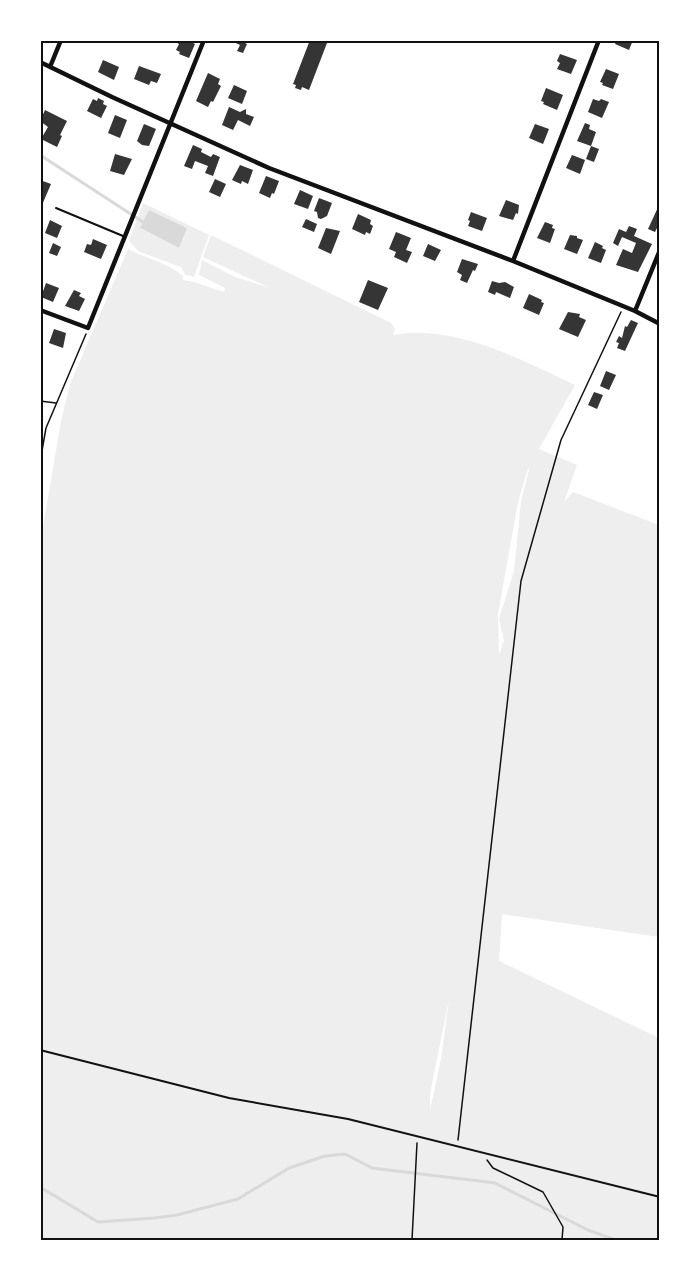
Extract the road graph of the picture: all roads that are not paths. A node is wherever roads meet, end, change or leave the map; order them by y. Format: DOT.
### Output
graph roads {
  1 [pos="61,40"];
  2 [pos="204,40"];
  3 [pos="599,40"];
  4 [pos="40,62"];
  5 [pos="50,67"];
  6 [pos="170,124"];
  7 [pos="56,208"];
  8 [pos="125,237"];
  9 [pos="660,250"];
  10 [pos="513,261"];
  11 [pos="40,310"];
  12 [pos="635,311"];
  13 [pos="660,324"];
  14 [pos="40,1050"];
  15 [pos="660,1197"];
  1 -- 5 [label="street"];
  2 -- 6 [label="street"];
  3 -- 10 [label="street"];
  4 -- 5 [label="street"];
  5 -- 6 [label="street"];
  6 -- 8 [label="street"];
  6 -- 10 [label="street"];
  7 -- 8 [label="lane"];
  8 -- 11 [label="street"];
  9 -- 12 [label="street"];
  10 -- 12 [label="street"];
  12 -- 13 [label="street"];
  14 -- 15 [label="lane"];
}
